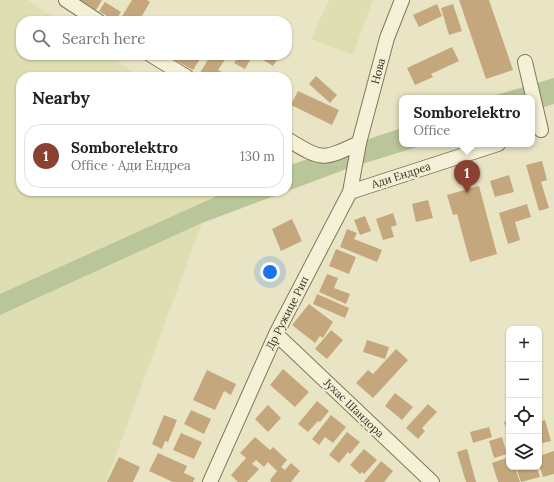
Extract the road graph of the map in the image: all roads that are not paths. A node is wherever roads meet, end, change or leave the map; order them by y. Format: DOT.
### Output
graph roads {
  1 [pos="66,0"];
  2 [pos="402,0"];
  3 [pos="90,16"];
  4 [pos="159,60"];
  5 [pos="525,62"];
  6 [pos="179,72"];
  7 [pos="533,95"];
  8 [pos="535,102"];
  9 [pos="542,130"];
  10 [pos="292,142"];
  11 [pos="359,143"];
  12 [pos="489,147"];
  13 [pos="350,192"];
  14 [pos="276,334"];
  15 [pos="213,480"];
  16 [pos="432,482"];
  1 -- 3 [label="street"];
  2 -- 11 [label="street, Нова"];
  4 -- 6 [label="street"];
  5 -- 7 [label="street"];
  8 -- 9 [label="street"];
  10 -- 11 [label="street"];
  11 -- 13 [label="street, Др Ружице Рип"];
  12 -- 13 [label="street, Ади Ендреа"];
  13 -- 14 [label="street, Др Ружице Рип"];
  14 -- 15 [label="street, Др Ружице Рип"];
  14 -- 16 [label="street, Јухас Шандора"];
}
